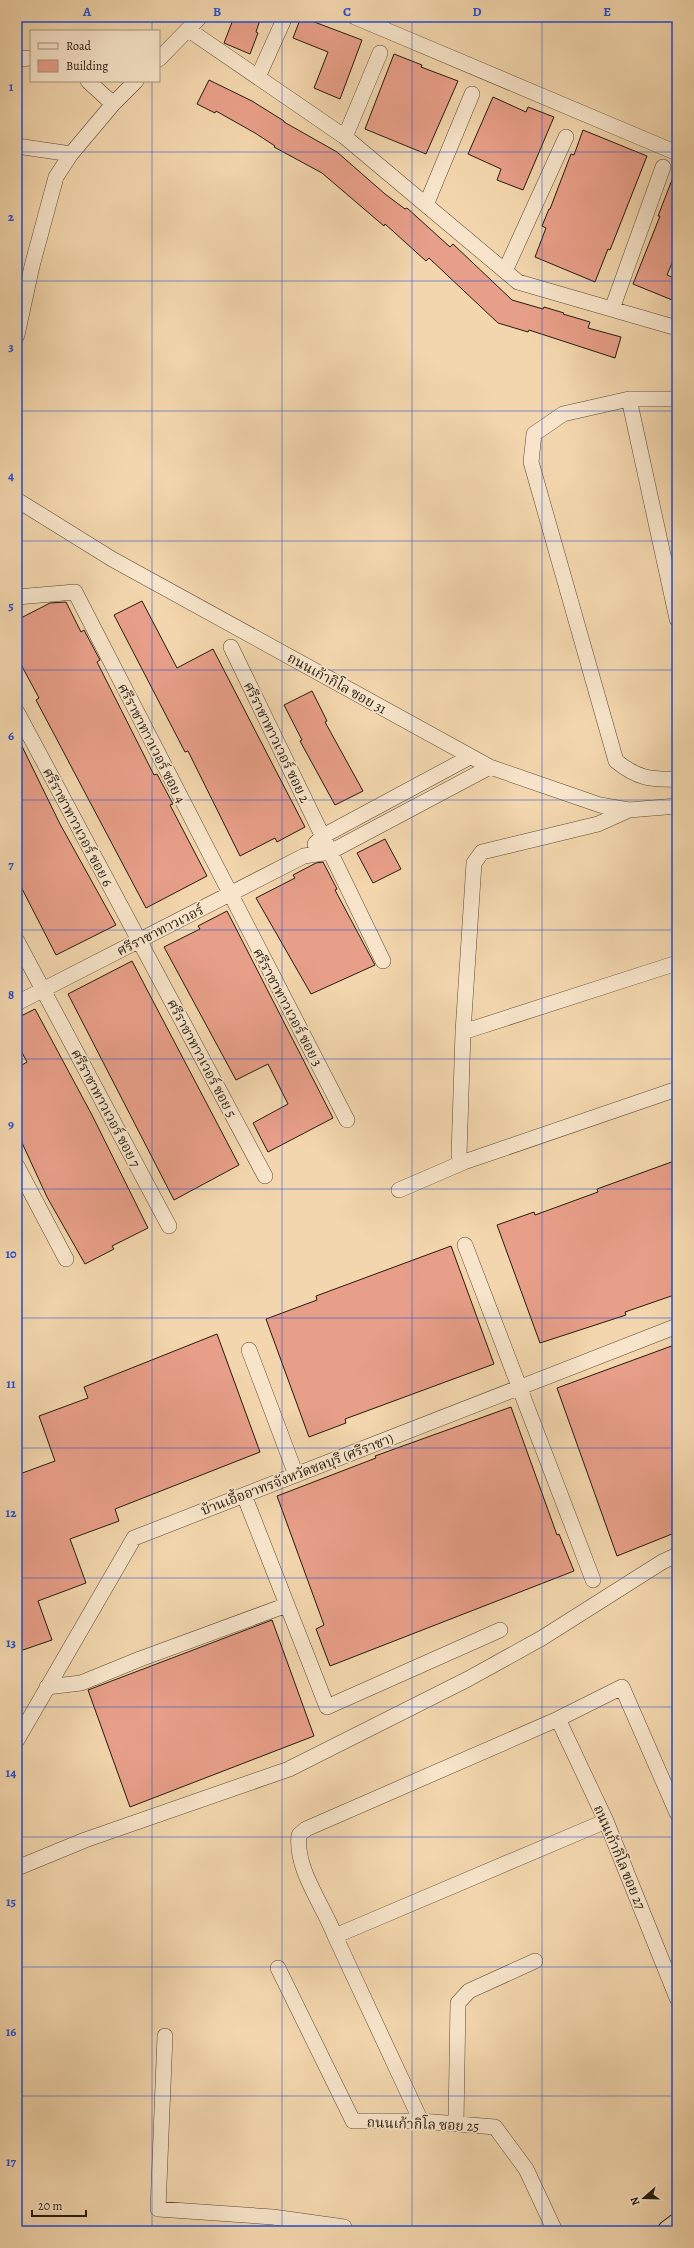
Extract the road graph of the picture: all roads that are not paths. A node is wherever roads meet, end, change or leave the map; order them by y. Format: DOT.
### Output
graph roads {
  1 [pos="200,17"];
  2 [pos="285,17"];
  3 [pos="355,17"];
  4 [pos="189,30"];
  5 [pos="380,53"];
  6 [pos="30,58"];
  7 [pos="160,58"];
  8 [pos="17,59"];
  9 [pos="258,77"];
  10 [pos="89,82"];
  11 [pos="135,82"];
  12 [pos="472,94"];
  13 [pos="113,104"];
  14 [pos="345,137"];
  15 [pos="566,137"];
  16 [pos="17,146"];
  17 [pos="677,153"];
  18 [pos="71,154"];
  19 [pos="663,167"];
  20 [pos="426,205"];
  21 [pos="505,271"];
  22 [pos="612,309"];
  23 [pos="677,328"];
  24 [pos="17,335"];
  25 [pos="629,399"];
  26 [pos="677,399"];
  27 [pos="17,500"];
  28 [pos="17,597"];
  29 [pos="677,619"];
  30 [pos="231,647"];
  31 [pos="17,712"];
  32 [pos="470,757"];
  33 [pos="490,767"];
  34 [pos="677,779"];
  35 [pos="677,806"];
  36 [pos="629,810"];
  37 [pos="323,836"];
  38 [pos="330,852"];
  39 [pos="304,856"];
  40 [pos="230,894"];
  41 [pos="17,941"];
  42 [pos="138,941"];
  43 [pos="383,961"];
  44 [pos="677,963"];
  45 [pos="43,990"];
  46 [pos="17,1003"];
  47 [pos="464,1032"];
  48 [pos="677,1089"];
  49 [pos="347,1120"];
  50 [pos="464,1162"];
  51 [pos="17,1166"];
  52 [pos="265,1176"];
  53 [pos="399,1190"];
  54 [pos="169,1226"];
  55 [pos="465,1245"];
  56 [pos="66,1259"];
  57 [pos="677,1326"];
  58 [pos="249,1350"];
  59 [pos="519,1388"];
  60 [pos="296,1475"];
  61 [pos="244,1495"];
  62 [pos="677,1555"];
  63 [pos="593,1580"];
  64 [pos="287,1605"];
  65 [pos="500,1630"];
  66 [pos="47,1687"];
  67 [pos="558,1719"];
  68 [pos="17,1740"];
  69 [pos="677,1813"];
  70 [pos="606,1821"];
  71 [pos="17,1868"];
  72 [pos="335,1936"];
  73 [pos="535,1961"];
  74 [pos="278,1968"];
  75 [pos="677,1998"];
  76 [pos="165,2036"];
  77 [pos="422,2121"];
  78 [pos="456,2124"];
  79 [pos="677,2225"];
  80 [pos="344,2229"];
  81 [pos="555,2231"];
  82 [pos="669,2231"];
  1 -- 4 [label="street"];
  2 -- 9 [label="street"];
  3 -- 17 [label="street"];
  4 -- 7 [label="street"];
  4 -- 9 [label="street"];
  5 -- 14 [label="street"];
  6 -- 8 [label="street"];
  9 -- 14 [label="street"];
  10 -- 13 [label="street"];
  11 -- 13 [label="street"];
  12 -- 20 [label="street"];
  13 -- 18 [label="street"];
  14 -- 20 [label="street"];
  15 -- 21 [label="street"];
  16 -- 18 [label="street"];
  18 -- 24 [label="street"];
  19 -- 22 [label="street"];
  20 -- 21 [label="street"];
  21 -- 22 [label="street"];
  22 -- 23 [label="street"];
  25 -- 26 [label="street"];
  25 -- 29 [label="street"];
  25 -- 34 [label="street"];
  27 -- 32 [label="street, ถนนเก้ากิโล ซอย 31"];
  28 -- 40 [label="street, ศรีราชาทาวเวอร์ ซอย 4"];
  30 -- 37 [label="street, ศรีราชาทาวเวอร์ ซอย 2"];
  31 -- 42 [label="street, ศรีราชาทาวเวอร์ ซอย 6"];
  32 -- 33 [label="street, ถนนเก้ากิโล ซอย 31"];
  32 -- 37 [label="street, ศรีราชาทาวเวอร์"];
  33 -- 36 [label="street, ถนนเก้ากิโล ซอย 31"];
  33 -- 38 [label="street, ศรีราชาทาวเวอร์"];
  35 -- 36 [label="street, ถนนเก้ากิโล ซอย 31"];
  36 -- 47 [label="street"];
  37 -- 38 [label="street, ศรีราชาทาวเวอร์ ซอย 2"];
  37 -- 39 [label="street, ศรีราชาทาวเวอร์"];
  38 -- 39 [label="street, ศรีราชาทาวเวอร์"];
  38 -- 43 [label="street, ศรีราชาทาวเวอร์ ซอย 2"];
  39 -- 40 [label="street, ศรีราชาทาวเวอร์"];
  40 -- 42 [label="street, ศรีราชาทาวเวอร์"];
  40 -- 49 [label="street, ศรีราชาทาวเวอร์ ซอย 3"];
  41 -- 45 [label="street, ศรีราชาทาวเวอร์ ซอย 7"];
  42 -- 45 [label="street, ศรีราชาทาวเวอร์"];
  42 -- 52 [label="street, ศรีราชาทาวเวอร์ ซอย 5"];
  44 -- 47 [label="street"];
  45 -- 46 [label="street, ศรีราชาทาวเวอร์"];
  45 -- 54 [label="street, ศรีราชาทาวเวอร์ ซอย 7"];
  47 -- 50 [label="street"];
  48 -- 50 [label="street"];
  50 -- 53 [label="street"];
  51 -- 56 [label="street"];
  55 -- 59 [label="street"];
  57 -- 59 [label="street, บ้านเอื้ออาทรจังหวัดชลบุรี (ศรีราชา)"];
  58 -- 60 [label="street"];
  59 -- 60 [label="street, บ้านเอื้ออาทรจังหวัดชลบุรี (ศรีราชา)"];
  59 -- 63 [label="street"];
  60 -- 61 [label="street, บ้านเอื้ออาทรจังหวัดชลบุรี (ศรีราชา)"];
  61 -- 64 [label="street"];
  61 -- 66 [label="street, บ้านเอื้ออาทรจังหวัดชลบุรี (ศรีราชา)"];
  62 -- 71 [label="street"];
  64 -- 65 [label="street"];
  64 -- 66 [label="street"];
  66 -- 68 [label="street, บ้านเอื้ออาทรจังหวัดชลบุรี (ศรีราชา)"];
  67 -- 69 [label="street"];
  67 -- 70 [label="street, ถนนเก้ากิโล ขอย 27"];
  67 -- 72 [label="street"];
  70 -- 72 [label="street"];
  70 -- 75 [label="street, ถนนเก้ากิโล ขอย 27"];
  72 -- 77 [label="street"];
  73 -- 78 [label="street"];
  74 -- 77 [label="street, ถนนเก้ากิโล ซอย 25"];
  76 -- 80 [label="street"];
  77 -- 78 [label="street, ถนนเก้ากิโล ซอย 25"];
  78 -- 81 [label="street, ถนนเก้ากิโล ซอย 25"];
  79 -- 82 [label="main road"];
}
